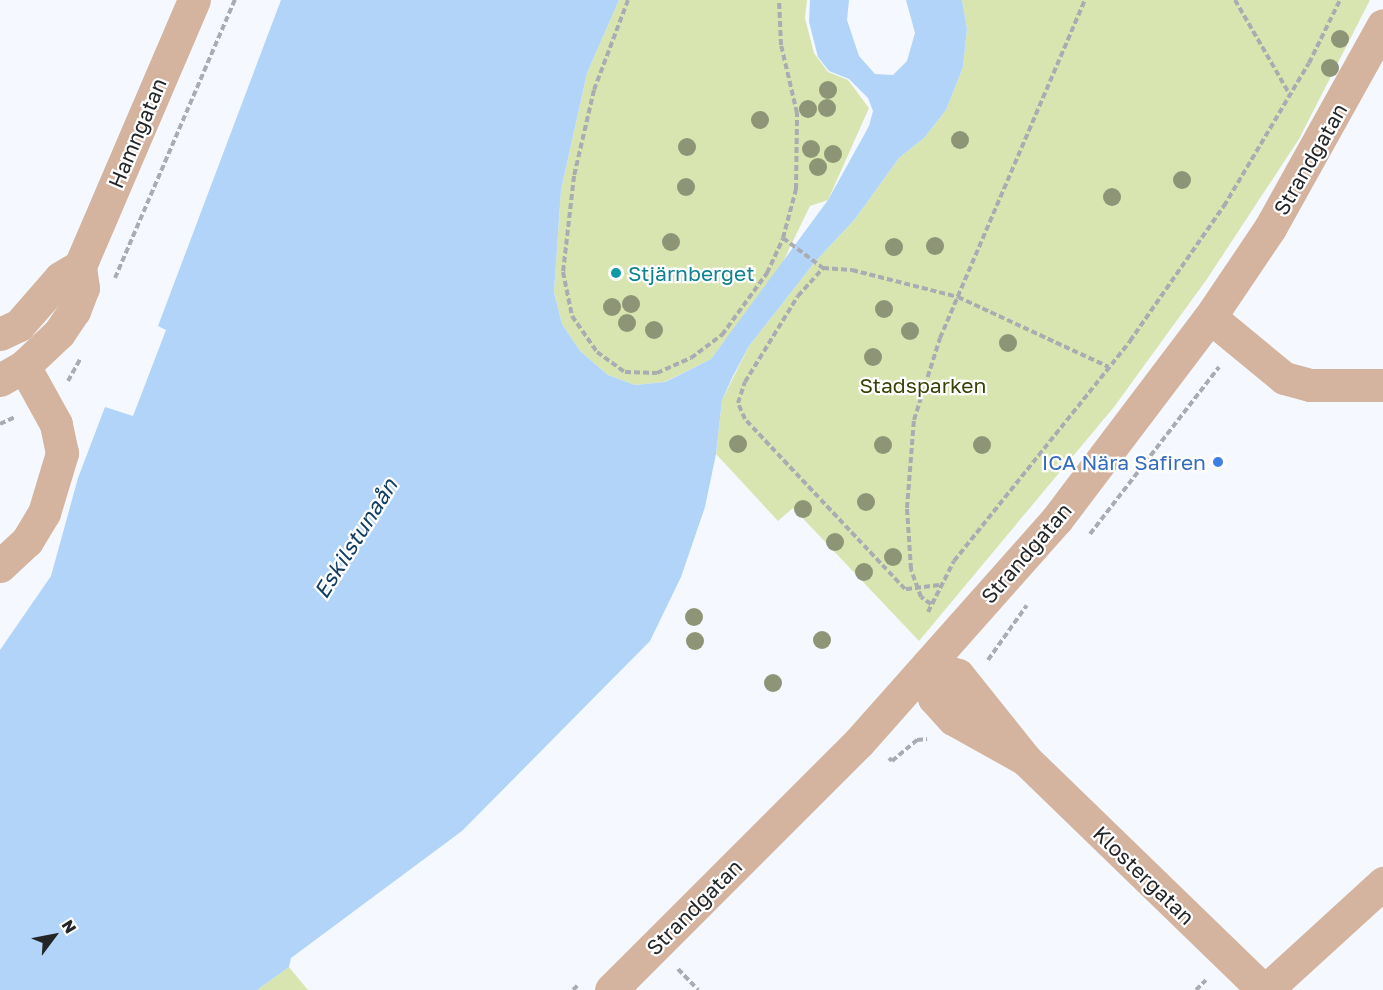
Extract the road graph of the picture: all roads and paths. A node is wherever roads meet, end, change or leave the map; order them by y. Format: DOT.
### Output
graph roads {
  1 [pos="195,0"];
  2 [pos="628,0"];
  3 [pos="779,0"];
  4 [pos="1085,0"];
  5 [pos="1235,0"];
  6 [pos="1340,0"];
  7 [pos="1383,25"];
  8 [pos="1291,95"];
  9 [pos="783,238"];
  10 [pos="80,266"];
  11 [pos="822,268"];
  12 [pos="958,297"];
  13 [pos="1210,317"];
  14 [pos="0,334"];
  15 [pos="1109,367"];
  16 [pos="12,373"];
  17 [pos="1383,385"];
  18 [pos="0,567"];
  19 [pos="939,585"];
  20 [pos="916,587"];
  21 [pos="936,590"];
  22 [pos="931,604"];
  23 [pos="999,639"];
  24 [pos="927,666"];
  25 [pos="989,671"];
  26 [pos="1383,883"];
  27 [pos="676,967"];
  28 [pos="611,990"];
  29 [pos="698,990"];
  30 [pos="1265,990"];
  1 -- 10 [label="street, Hamngatan"];
  2 -- 9 [label="path"];
  3 -- 9 [label="path"];
  4 -- 12 [label="path"];
  5 -- 8 [label="path"];
  6 -- 8 [label="path"];
  7 -- 13 [label="street, Strandgatan"];
  8 -- 15 [label="path"];
  9 -- 11 [label="path"];
  10 -- 14 [label="street"];
  10 -- 16 [label="street, Hamngatan"];
  11 -- 12 [label="path"];
  11 -- 20 [label="path"];
  12 -- 15 [label="path"];
  12 -- 20 [label="path"];
  13 -- 17 [label="street"];
  13 -- 24 [label="street, Strandgatan"];
  15 -- 19 [label="path"];
  16 -- 18 [label="street, Hamngatan"];
  19 -- 20 [label="path"];
  19 -- 21 [label="path"];
  20 -- 22 [label="path"];
  23 -- 25 [label="path"];
  24 -- 28 [label="street, Strandgatan"];
  24 -- 30 [label="street, Klostergatan"];
  26 -- 30 [label="street"];
  27 -- 29 [label="path"];
}
